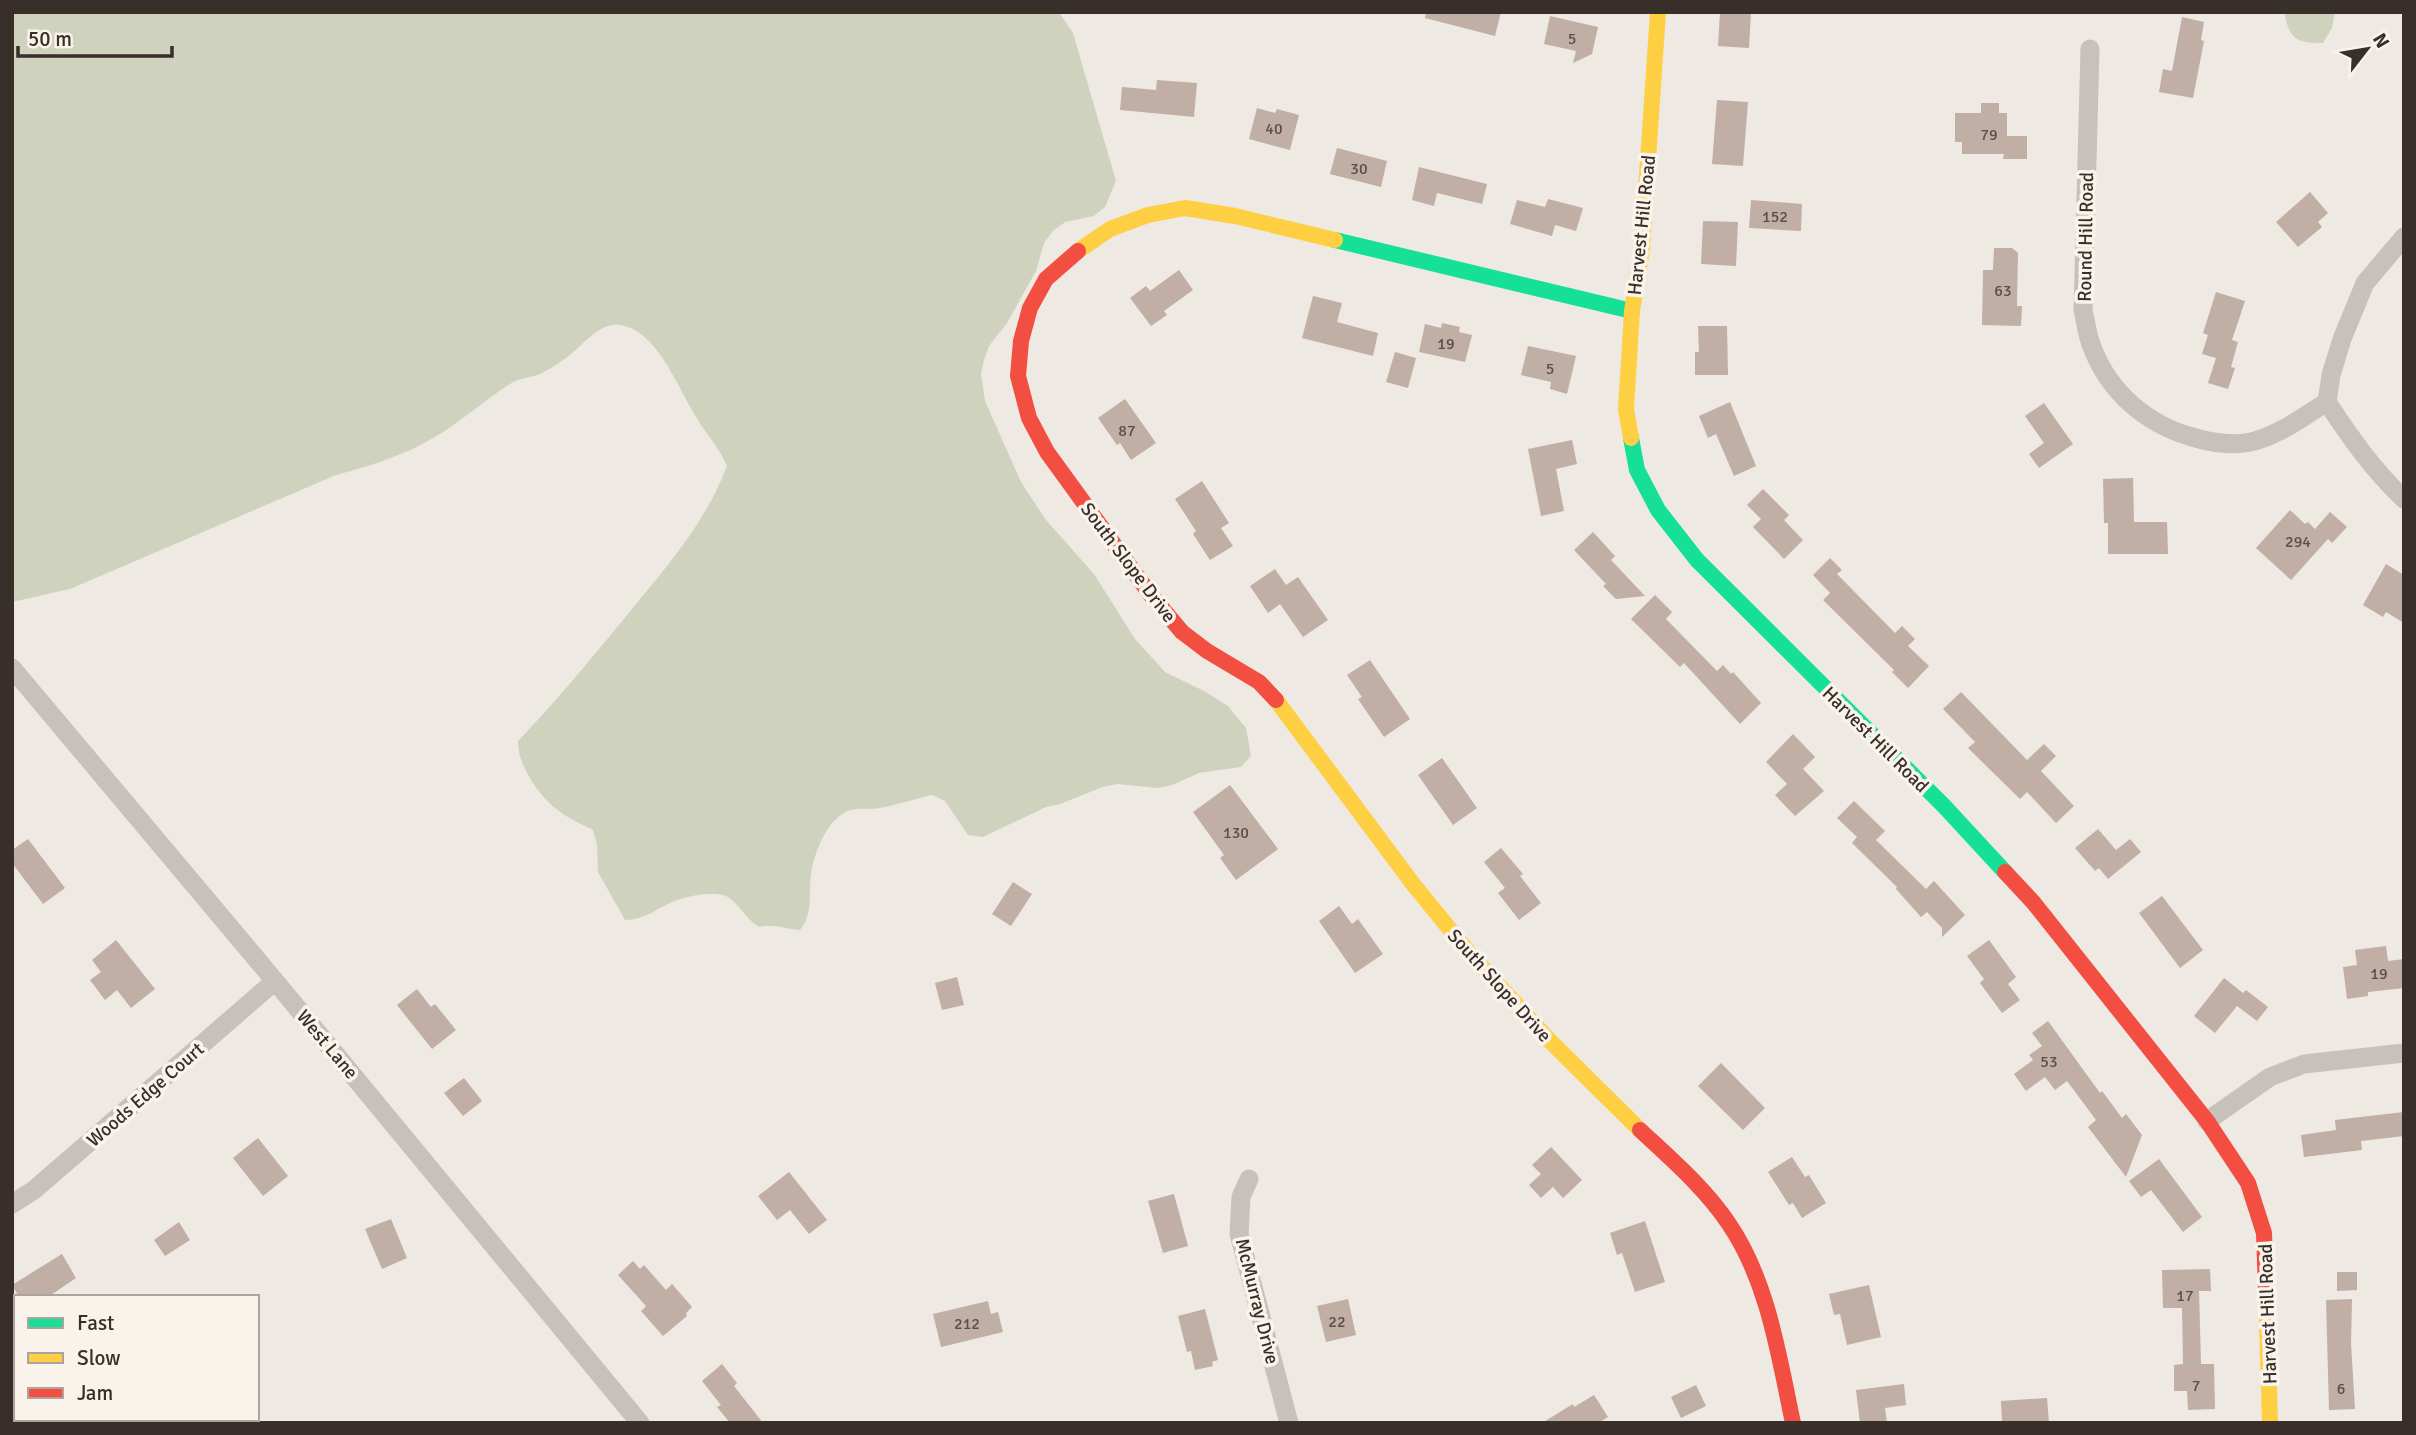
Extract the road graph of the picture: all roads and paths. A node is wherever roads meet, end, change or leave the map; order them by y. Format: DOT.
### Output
graph roads {
  1 [pos="1658,12"];
  2 [pos="2090,48"];
  3 [pos="2404,237"];
  4 [pos="1632,312"];
  5 [pos="2328,402"];
  6 [pos="2404,499"];
  7 [pos="12,668"];
  8 [pos="275,981"];
  9 [pos="2404,1053"];
  10 [pos="2207,1121"];
  11 [pos="1249,1180"];
  12 [pos="12,1204"];
  13 [pos="640,1423"];
  14 [pos="1289,1423"];
  15 [pos="1793,1423"];
  16 [pos="2270,1423"];
  1 -- 4 [label="street, Harvest Hill Road"];
  2 -- 5 [label="street, Round Hill Road"];
  3 -- 5 [label="street"];
  4 -- 10 [label="street, Harvest Hill Road"];
  4 -- 15 [label="street, South Slope Drive"];
  5 -- 6 [label="street"];
  7 -- 8 [label="street, West Lane"];
  8 -- 12 [label="street, Woods Edge Court"];
  8 -- 13 [label="street, West Lane"];
  9 -- 10 [label="street"];
  10 -- 16 [label="street, Harvest Hill Road"];
  11 -- 14 [label="street, McMurray Drive"];
}
